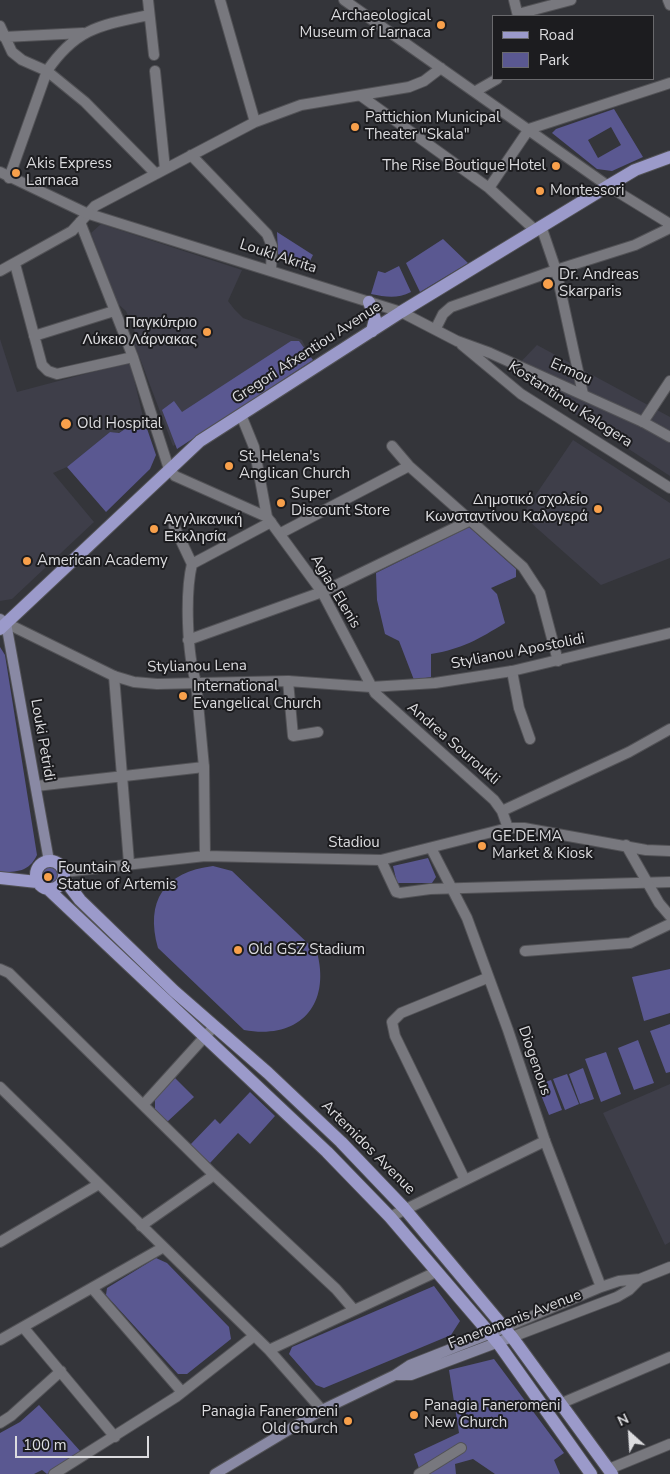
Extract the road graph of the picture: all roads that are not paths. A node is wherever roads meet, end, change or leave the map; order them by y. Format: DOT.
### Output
graph roads {
  1 [pos="148,0"];
  2 [pos="220,0"];
  3 [pos="344,0"];
  4 [pos="514,0"];
  5 [pos="571,0"];
  6 [pos="668,0"];
  7 [pos="670,5"];
  8 [pos="150,15"];
  9 [pos="518,15"];
  10 [pos="0,26"];
  11 [pos="83,33"];
  12 [pos="4,36"];
  13 [pos="154,55"];
  14 [pos="441,68"];
  15 [pos="47,71"];
  16 [pos="155,71"];
  17 [pos="495,80"];
  18 [pos="670,83"];
  19 [pos="476,91"];
  20 [pos="361,96"];
  21 [pos="255,122"];
  22 [pos="529,129"];
  23 [pos="190,154"];
  24 [pos="670,157"];
  25 [pos="160,172"];
  26 [pos="5,175"];
  27 [pos="608,186"];
  28 [pos="489,188"];
  29 [pos="86,213"];
  30 [pos="80,222"];
  31 [pos="670,224"];
  32 [pos="538,228"];
  33 [pos="670,228"];
  34 [pos="15,264"];
  35 [pos="271,270"];
  36 [pos="556,270"];
  37 [pos="0,271"];
  38 [pos="368,302"];
  39 [pos="114,310"];
  40 [pos="401,312"];
  41 [pos="436,328"];
  42 [pos="372,330"];
  43 [pos="34,336"];
  44 [pos="457,341"];
  45 [pos="490,353"];
  46 [pos="133,357"];
  47 [pos="484,365"];
  48 [pos="670,380"];
  49 [pos="583,394"];
  50 [pos="242,414"];
  51 [pos="643,422"];
  52 [pos="670,437"];
  53 [pos="392,446"];
  54 [pos="409,466"];
  55 [pos="169,469"];
  56 [pos="670,488"];
  57 [pos="269,519"];
  58 [pos="471,520"];
  59 [pos="174,526"];
  60 [pos="281,533"];
  61 [pos="192,564"];
  62 [pos="322,592"];
  63 [pos="2,624"];
  64 [pos="670,633"];
  65 [pos="188,640"];
  66 [pos="558,660"];
  67 [pos="512,672"];
  68 [pos="114,676"];
  69 [pos="288,681"];
  70 [pos="196,682"];
  71 [pos="371,687"];
  72 [pos="670,729"];
  73 [pos="318,732"];
  74 [pos="530,739"];
  75 [pos="204,767"];
  76 [pos="122,778"];
  77 [pos="36,786"];
  78 [pos="502,811"];
  79 [pos="508,828"];
  80 [pos="626,845"];
  81 [pos="431,848"];
  82 [pos="670,851"];
  83 [pos="205,856"];
  84 [pos="381,860"];
  85 [pos="49,861"];
  86 [pos="129,863"];
  87 [pos="64,875"];
  88 [pos="37,877"];
  89 [pos="0,878"];
  90 [pos="670,882"];
  91 [pos="646,883"];
  92 [pos="49,890"];
  93 [pos="452,890"];
  94 [pos="670,916"];
  95 [pos="670,924"];
  96 [pos="525,951"];
  97 [pos="0,969"];
  98 [pos="487,978"];
  99 [pos="209,1032"];
  100 [pos="0,1087"];
  101 [pos="143,1105"];
  102 [pos="545,1141"];
  103 [pos="214,1175"];
  104 [pos="465,1180"];
  105 [pos="99,1184"];
  106 [pos="404,1208"];
  107 [pos="390,1217"];
  108 [pos="141,1226"];
  109 [pos="1,1240"];
  110 [pos="162,1248"];
  111 [pos="670,1267"];
  112 [pos="436,1272"];
  113 [pos="640,1279"];
  114 [pos="601,1287"];
  115 [pos="92,1288"];
  116 [pos="354,1310"];
  117 [pos="23,1327"];
  118 [pos="508,1333"];
  119 [pos="254,1336"];
  120 [pos="494,1338"];
  121 [pos="0,1340"];
  122 [pos="268,1350"];
  123 [pos="670,1357"];
  124 [pos="61,1371"];
  125 [pos="182,1392"];
  126 [pos="562,1403"];
  127 [pos="322,1410"];
  128 [pos="0,1422"];
  129 [pos="116,1436"];
  130 [pos="670,1444"];
  131 [pos="461,1448"];
  132 [pos="610,1472"];
  133 [pos="54,1474"];
  134 [pos="215,1474"];
  135 [pos="419,1474"];
  136 [pos="591,1474"];
  1 -- 8 [label="street"];
  2 -- 21 [label="street"];
  3 -- 14 [label="street"];
  4 -- 9 [label="street"];
  5 -- 9 [label="street"];
  6 -- 7 [label="street"];
  8 -- 11 [label="street"];
  8 -- 13 [label="street"];
  10 -- 12 [label="street"];
  11 -- 12 [label="street"];
  11 -- 15 [label="street"];
  12 -- 15 [label="street"];
  14 -- 19 [label="street"];
  14 -- 20 [label="street"];
  15 -- 25 [label="street"];
  15 -- 26 [label="street"];
  16 -- 25 [label="street"];
  17 -- 19 [label="street"];
  18 -- 22 [label="street"];
  19 -- 22 [label="street"];
  20 -- 21 [label="street"];
  20 -- 28 [label="street"];
  21 -- 23 [label="street"];
  22 -- 27 [label="street"];
  22 -- 28 [label="street"];
  23 -- 25 [label="street"];
  23 -- 35 [label="street"];
  24 -- 27 [label="main road, Gregori Afxentiou Avenue"];
  25 -- 29 [label="street"];
  26 -- 29 [label="street, Louki Akrita"];
  27 -- 31 [label="street"];
  27 -- 32 [label="main road, Gregori Afxentiou Avenue"];
  28 -- 32 [label="street"];
  29 -- 30 [label="street"];
  29 -- 35 [label="street, Louki Akrita"];
  30 -- 34 [label="street"];
  30 -- 39 [label="street"];
  32 -- 36 [label="street"];
  32 -- 40 [label="main road, Gregori Afxentiou Avenue"];
  33 -- 36 [label="street"];
  34 -- 37 [label="street"];
  34 -- 43 [label="street"];
  35 -- 38 [label="street, Louki Akrita"];
  36 -- 41 [label="street"];
  36 -- 49 [label="street"];
  38 -- 40 [label="street, Louki Akrita"];
  38 -- 42 [label="main road"];
  39 -- 43 [label="street"];
  39 -- 46 [label="street"];
  40 -- 41 [label="street, Louki Akrita"];
  40 -- 42 [label="main road, Gregori Afxentiou Avenue"];
  41 -- 44 [label="street, Louki Akrita"];
  42 -- 50 [label="main road, Gregori Afxentiou Avenue"];
  43 -- 46 [label="street"];
  44 -- 45 [label="street, Ermou"];
  44 -- 47 [label="street, Kostantinou Kalogera"];
  45 -- 47 [label="street"];
  45 -- 49 [label="street, Ermou"];
  46 -- 55 [label="street"];
  47 -- 56 [label="street, Kostantinou Kalogera"];
  48 -- 51 [label="street"];
  49 -- 51 [label="street, Ermou"];
  50 -- 55 [label="main road, Gregori Afxentiou Avenue"];
  50 -- 57 [label="street"];
  51 -- 52 [label="street, Ermou"];
  53 -- 54 [label="street"];
  54 -- 58 [label="street"];
  54 -- 60 [label="street"];
  55 -- 57 [label="street, Agias Elenis"];
  55 -- 63 [label="main road, Gregori Afxentiou Avenue"];
  57 -- 60 [label="street, Agias Elenis"];
  57 -- 61 [label="street"];
  58 -- 62 [label="street"];
  58 -- 66 [label="street"];
  59 -- 61 [label="street"];
  60 -- 62 [label="street, Agias Elenis"];
  61 -- 65 [label="street"];
  62 -- 65 [label="street"];
  62 -- 71 [label="street, Agias Elenis"];
  63 -- 68 [label="street, Stylianou Lena"];
  63 -- 77 [label="main road, Louki Petridi"];
  64 -- 66 [label="street, Stylianou Apostolidi"];
  65 -- 70 [label="street"];
  66 -- 67 [label="street, Stylianou Apostolidi"];
  67 -- 71 [label="street, Stylianou Apostolidi"];
  67 -- 74 [label="street"];
  68 -- 70 [label="street, Stylianou Lena"];
  68 -- 76 [label="street"];
  69 -- 70 [label="street, Stylianou Lena"];
  69 -- 71 [label="street, Stylianou Lena"];
  69 -- 73 [label="street"];
  70 -- 75 [label="street"];
  71 -- 78 [label="street, Andrea Souroukli"];
  72 -- 78 [label="street"];
  75 -- 76 [label="street"];
  75 -- 83 [label="street"];
  76 -- 77 [label="street"];
  76 -- 86 [label="street"];
  77 -- 85 [label="main road, Louki Petridi"];
  78 -- 79 [label="street, Andrea Souroukli"];
  79 -- 80 [label="street, Stadiou"];
  79 -- 81 [label="street, Stadiou"];
  80 -- 82 [label="street, Stadiou"];
  80 -- 91 [label="street"];
  81 -- 84 [label="street, Stadiou"];
  81 -- 93 [label="street, Diogenous"];
  83 -- 84 [label="street, Stadiou"];
  83 -- 86 [label="street, Stadiou"];
  84 -- 93 [label="street"];
  85 -- 87 [label="main road"];
  85 -- 88 [label="main road"];
  86 -- 87 [label="street, Stadiou"];
  87 -- 92 [label="main road"];
  87 -- 99 [label="main road, Artemidos Avenue"];
  88 -- 89 [label="main road"];
  88 -- 92 [label="main road"];
  90 -- 91 [label="street"];
  91 -- 93 [label="street"];
  91 -- 94 [label="street"];
  92 -- 99 [label="main road, Artemidos Avenue"];
  93 -- 98 [label="street, Diogenous"];
  95 -- 96 [label="street"];
  97 -- 101 [label="street"];
  98 -- 102 [label="street, Diogenous"];
  98 -- 104 [label="street"];
  99 -- 101 [label="street"];
  99 -- 106 [label="main road, Artemidos Avenue"];
  99 -- 107 [label="main road, Artemidos Avenue"];
  100 -- 105 [label="street"];
  101 -- 103 [label="street"];
  102 -- 104 [label="street"];
  102 -- 114 [label="street, Diogenous"];
  103 -- 108 [label="street"];
  103 -- 116 [label="street"];
  104 -- 106 [label="street"];
  105 -- 108 [label="street"];
  105 -- 109 [label="street"];
  106 -- 107 [label="street"];
  106 -- 118 [label="main road, Artemidos Avenue"];
  107 -- 112 [label="main road, Artemidos Avenue"];
  108 -- 110 [label="street"];
  110 -- 115 [label="street"];
  110 -- 119 [label="street"];
  111 -- 113 [label="street, Faneromenis Avenue"];
  112 -- 116 [label="street"];
  112 -- 120 [label="main road, Artemidos Avenue"];
  113 -- 114 [label="street, Faneromenis Avenue"];
  113 -- 118 [label="street, Faneromenis Avenue"];
  114 -- 118 [label="street, Faneromenis Avenue"];
  115 -- 117 [label="street"];
  115 -- 125 [label="street"];
  116 -- 122 [label="street"];
  117 -- 121 [label="street"];
  117 -- 124 [label="street"];
  118 -- 120 [label="main road, Faneromenis Avenue"];
  118 -- 126 [label="main road, Artemidos Avenue"];
  119 -- 122 [label="street"];
  119 -- 125 [label="street"];
  120 -- 127 [label="main road, Faneromenis Avenue"];
  120 -- 136 [label="main road, Artemidos Avenue"];
  122 -- 127 [label="street"];
  123 -- 126 [label="street"];
  124 -- 128 [label="street"];
  124 -- 129 [label="street"];
  125 -- 129 [label="street"];
  126 -- 132 [label="main road, Artemidos Avenue"];
  127 -- 134 [label="main road, Faneromenis Avenue"];
  129 -- 133 [label="street"];
  130 -- 132 [label="street"];
  131 -- 135 [label="street"];
}
